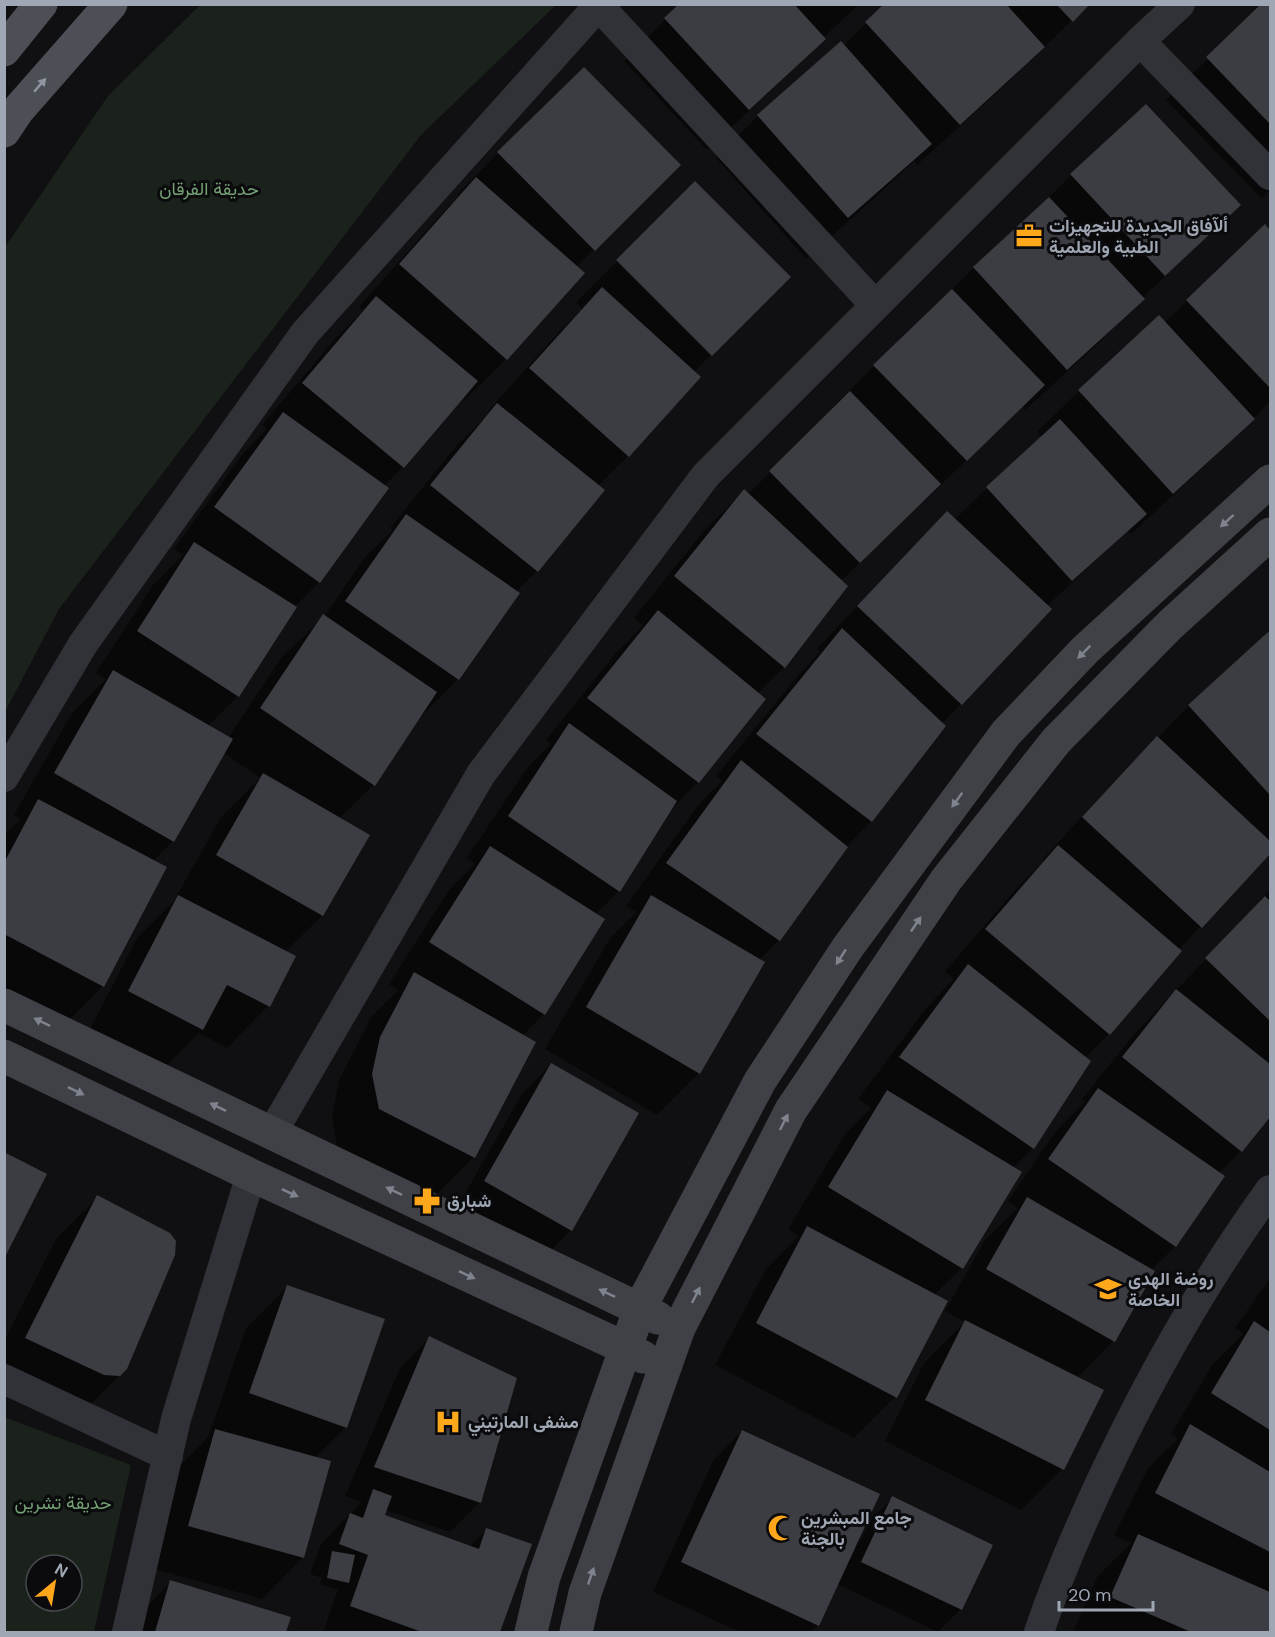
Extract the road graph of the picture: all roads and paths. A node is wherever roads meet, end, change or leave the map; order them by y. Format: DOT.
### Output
graph roads {
  1 [pos="42,4"];
  2 [pos="111,4"];
  3 [pos="1180,4"];
  4 [pos="599,5"];
  5 [pos="1140,41"];
  6 [pos="4,51"];
  7 [pos="4,131"];
  8 [pos="1270,175"];
  9 [pos="875,305"];
  10 [pos="1270,481"];
  11 [pos="1270,534"];
  12 [pos="4,777"];
  13 [pos="4,1005"];
  14 [pos="4,1056"];
  15 [pos="272,1133"];
  16 [pos="251,1175"];
  17 [pos="1270,1191"];
  18 [pos="640,1308"];
  19 [pos="679,1328"];
  20 [pos="625,1348"];
  21 [pos="664,1369"];
  22 [pos="4,1379"];
  23 [pos="168,1456"];
  24 [pos="127,1632"];
  25 [pos="531,1632"];
  26 [pos="576,1632"];
  27 [pos="1039,1632"];
  1 -- 6 [label="main road"];
  7 -- 2 [label="main road, one-way"];
  3 -- 5 [label="street"];
  4 -- 9 [label="street"];
  4 -- 12 [label="street"];
  5 -- 8 [label="street"];
  5 -- 9 [label="street"];
  9 -- 15 [label="street"];
  10 -- 18 [label="main road, one-way"];
  19 -- 11 [label="main road, one-way"];
  15 -- 13 [label="main road, one-way"];
  14 -- 16 [label="main road, one-way"];
  18 -- 15 [label="main road, one-way"];
  16 -- 20 [label="main road, one-way"];
  16 -- 23 [label="street"];
  17 -- 27 [label="street"];
  18 -- 19 [label="main road"];
  18 -- 20 [label="main road"];
  19 -- 21 [label="main road"];
  20 -- 21 [label="main road"];
  20 -- 25 [label="main road"];
  26 -- 21 [label="main road, one-way"];
  22 -- 23 [label="street"];
  23 -- 24 [label="street"];
}
